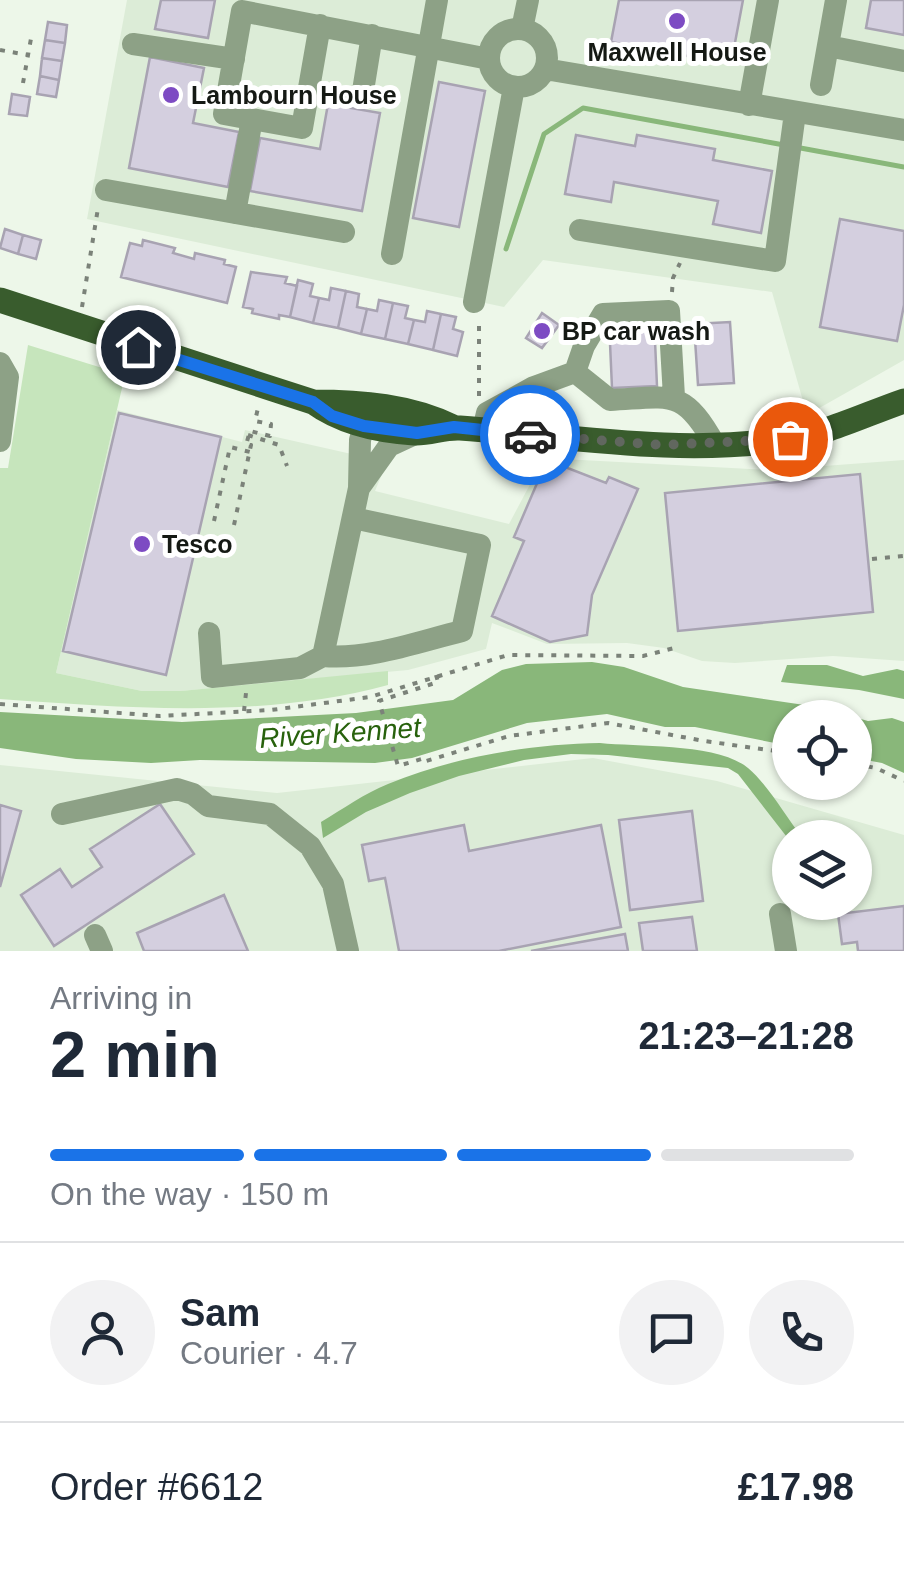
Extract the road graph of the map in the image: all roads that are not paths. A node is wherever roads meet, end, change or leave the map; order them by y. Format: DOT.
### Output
graph roads {
  1 [pos="438,0"];
  2 [pos="528,0"];
  3 [pos="768,0"];
  4 [pos="836,0"];
  5 [pos="320,25"];
  6 [pos="522,29"];
  7 [pos="372,36"];
  8 [pos="133,44"];
  9 [pos="828,46"];
  10 [pos="430,47"];
  11 [pos="234,59"];
  12 [pos="489,59"];
  13 [pos="904,61"];
  14 [pos="545,69"];
  15 [pos="821,84"];
  16 [pos="514,87"];
  17 [pos="362,98"];
  18 [pos="749,105"];
  19 [pos="252,119"];
  20 [pos="794,123"];
  21 [pos="904,130"];
  22 [pos="106,190"];
  23 [pos="236,213"];
  24 [pos="580,230"];
  25 [pos="344,232"];
  26 [pos="392,254"];
  27 [pos="0,300"];
  28 [pos="474,302"];
  29 [pos="0,363"];
  30 [pos="576,372"];
  31 [pos="904,382"];
  32 [pos="674,397"];
  33 [pos="904,401"];
  34 [pos="392,408"];
  35 [pos="323,409"];
  36 [pos="862,416"];
  37 [pos="454,427"];
  38 [pos="483,430"];
  39 [pos="362,432"];
  40 [pos="417,433"];
  41 [pos="0,441"];
  42 [pos="715,445"];
  43 [pos="359,488"];
  44 [pos="353,518"];
  45 [pos="209,633"];
  46 [pos="323,656"];
  47 [pos="62,814"];
  48 [pos="348,951"];
  1 -- 10 [label="street"];
  2 -- 6 [label="street"];
  3 -- 18 [label="street"];
  4 -- 9 [label="street"];
  5 -- 7 [label="street"];
  5 -- 11 [label="street"];
  5 -- 19 [label="street"];
  6 -- 12 [label="street"];
  6 -- 14 [label="street"];
  7 -- 10 [label="street"];
  7 -- 17 [label="street"];
  8 -- 11 [label="street"];
  9 -- 13 [label="street"];
  9 -- 15 [label="street"];
  10 -- 12 [label="street"];
  10 -- 26 [label="street"];
  11 -- 19 [label="street"];
  12 -- 16 [label="street"];
  14 -- 16 [label="street"];
  14 -- 18 [label="street"];
  16 -- 28 [label="street"];
  18 -- 20 [label="street"];
  19 -- 23 [label="street"];
  20 -- 21 [label="street"];
  20 -- 24 [label="street"];
  22 -- 23 [label="street"];
  23 -- 25 [label="street"];
  27 -- 35 [label="main road"];
  29 -- 41 [label="street"];
  30 -- 32 [label="street"];
  30 -- 32 [label="street"];
  30 -- 38 [label="street"];
  31 -- 36 [label="main road"];
  32 -- 42 [label="street"];
  33 -- 36 [label="main road"];
  34 -- 35 [label="main road"];
  34 -- 37 [label="main road"];
  34 -- 39 [label="street"];
  35 -- 39 [label="main road"];
  36 -- 42 [label="main road"];
  37 -- 38 [label="main road"];
  37 -- 40 [label="main road"];
  38 -- 42 [label="main road"];
  39 -- 40 [label="main road"];
  39 -- 43 [label="street"];
  40 -- 43 [label="street"];
  43 -- 44 [label="street"];
  44 -- 46 [label="street"];
  44 -- 46 [label="street"];
  45 -- 46 [label="street"];
  47 -- 48 [label="street"];
}
